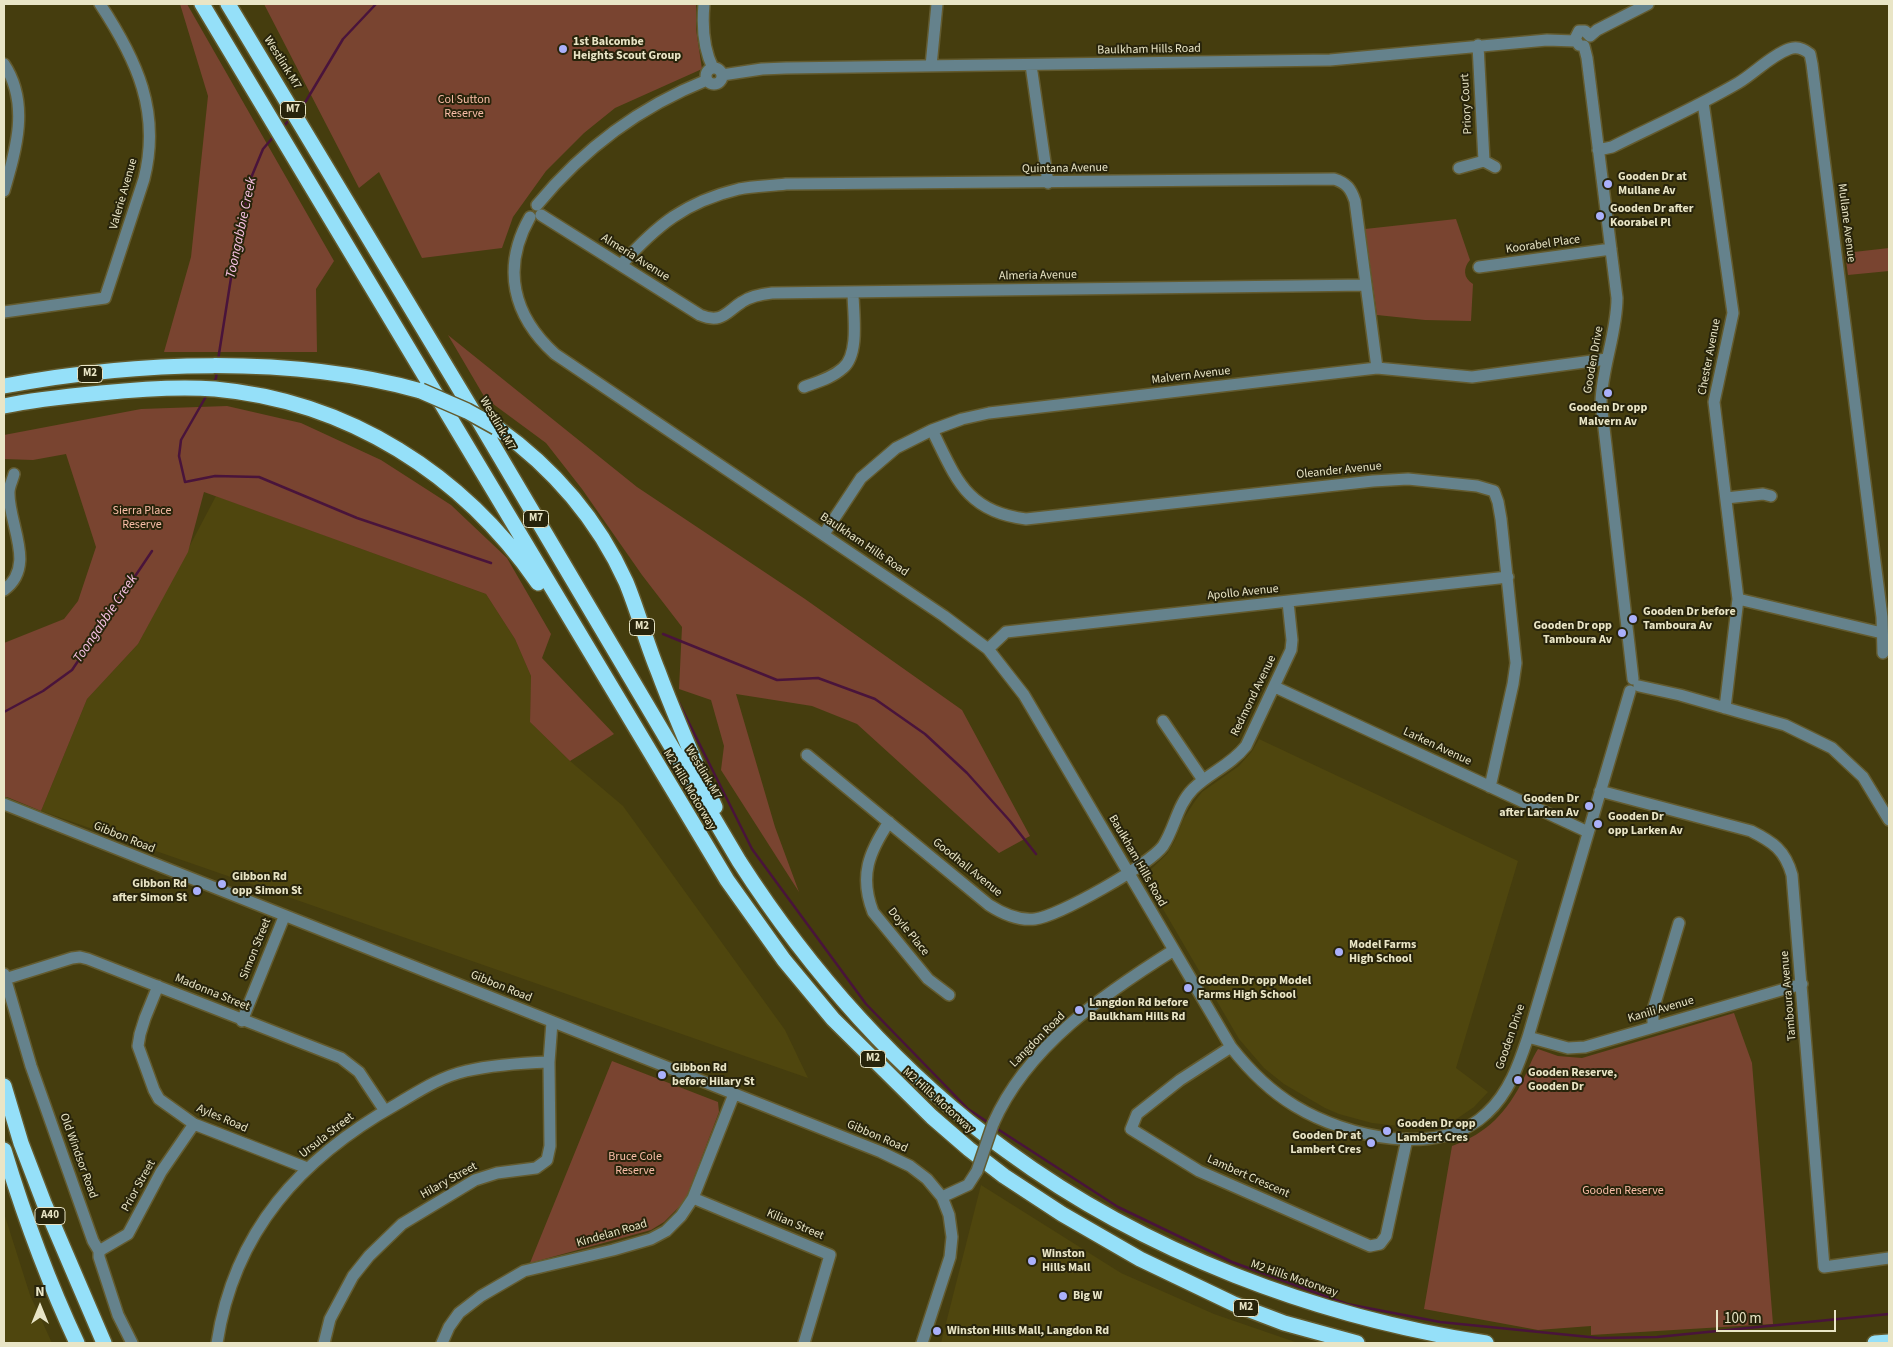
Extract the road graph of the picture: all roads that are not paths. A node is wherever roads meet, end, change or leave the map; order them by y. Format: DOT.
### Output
graph roads {
  1 [pos="100,4"];
  2 [pos="202,4"];
  3 [pos="228,4"];
  4 [pos="704,4"];
  5 [pos="937,4"];
  6 [pos="1645,4"];
  7 [pos="1583,41"];
  8 [pos="1478,46"];
  9 [pos="4,64"];
  10 [pos="1031,65"];
  11 [pos="931,66"];
  12 [pos="718,72"];
  13 [pos="1703,102"];
  14 [pos="1598,150"];
  15 [pos="1484,161"];
  16 [pos="8,162"];
  17 [pos="1495,167"];
  18 [pos="1459,168"];
  19 [pos="1048,183"];
  20 [pos="4,191"];
  21 [pos="536,212"];
  22 [pos="1611,250"];
  23 [pos="622,266"];
  24 [pos="1479,267"];
  25 [pos="1366,285"];
  26 [pos="853,292"];
  27 [pos="4,312"];
  28 [pos="1607,359"];
  29 [pos="1377,368"];
  30 [pos="4,386"];
  31 [pos="804,387"];
  32 [pos="4,406"];
  33 [pos="932,430"];
  34 [pos="14,474"];
  35 [pos="1772,496"];
  36 [pos="1726,498"];
  37 [pos="824,534"];
  38 [pos="1508,577"];
  39 [pos="4,590"];
  40 [pos="1738,599"];
  41 [pos="1288,602"];
  42 [pos="570,620"];
  43 [pos="1882,633"];
  44 [pos="988,649"];
  45 [pos="1883,653"];
  46 [pos="1634,686"];
  47 [pos="1275,687"];
  48 [pos="1725,708"];
  49 [pos="1163,721"];
  50 [pos="807,755"];
  51 [pos="1204,780"];
  52 [pos="1490,787"];
  53 [pos="1600,791"];
  54 [pos="4,804"];
  55 [pos="4,811"];
  56 [pos="39,819"];
  57 [pos="1889,820"];
  58 [pos="889,822"];
  59 [pos="1588,832"];
  60 [pos="739,861"];
  61 [pos="1128,872"];
  62 [pos="284,916"];
  63 [pos="1679,923"];
  64 [pos="1174,950"];
  65 [pos="4,976"];
  66 [pos="1802,984"];
  67 [pos="158,986"];
  68 [pos="948,995"];
  69 [pos="242,1020"];
  70 [pos="552,1022"];
  71 [pos="1653,1027"];
  72 [pos="1528,1037"];
  73 [pos="1231,1047"];
  74 [pos="549,1062"];
  75 [pos="4,1086"];
  76 [pos="734,1094"];
  77 [pos="385,1111"];
  78 [pos="194,1124"];
  79 [pos="1406,1139"];
  80 [pos="4,1150"];
  81 [pos="307,1168"];
  82 [pos="942,1197"];
  83 [pos="693,1198"];
  84 [pos="99,1251"];
  85 [pos="1889,1258"];
  86 [pos="1889,1342"];
  87 [pos="77,1343"];
  88 [pos="104,1343"];
  89 [pos="132,1343"];
  90 [pos="217,1343"];
  91 [pos="324,1343"];
  92 [pos="442,1343"];
  93 [pos="804,1343"];
  94 [pos="922,1343"];
  95 [pos="1357,1343"];
  96 [pos="1486,1343"];
  97 [pos="1874,1343"];
  1 -- 27 [label="street, Valerie Avenue"];
  2 -- 42 [label="highway, M7"];
  3 -- 60 [label="highway, Westlink M7 / M7"];
  4 -- 12 [label="street"];
  5 -- 11 [label="street"];
  6 -- 7 [label="street"];
  7 -- 8 [label="street, Baulkham Hills Road"];
  7 -- 14 [label="street, Gooden Drive"];
  8 -- 10 [label="street, Baulkham Hills Road"];
  8 -- 15 [label="street, Priory Court"];
  9 -- 16 [label="street"];
  10 -- 11 [label="street, Baulkham Hills Road"];
  10 -- 19 [label="street"];
  11 -- 12 [label="street, Baulkham Hills Road"];
  12 -- 21 [label="street, Baulkham Hills Road"];
  13 -- 14 [label="street, Mullane Avenue"];
  13 -- 36 [label="street, Chester Avenue"];
  13 -- 43 [label="street, Mullane Avenue"];
  14 -- 22 [label="street, Gooden Drive"];
  15 -- 17 [label="street"];
  15 -- 18 [label="street"];
  16 -- 20 [label="street"];
  19 -- 23 [label="street, Quintana Avenue"];
  19 -- 25 [label="street, Quintana Avenue"];
  21 -- 23 [label="street, Almeria Avenue"];
  21 -- 37 [label="street, Baulkham Hills Road"];
  22 -- 24 [label="street, Koorabel Place"];
  22 -- 28 [label="street, Gooden Drive"];
  23 -- 26 [label="street, Almeria Avenue"];
  25 -- 26 [label="street, Almeria Avenue"];
  25 -- 29 [label="street, Quintana Avenue"];
  26 -- 31 [label="street"];
  28 -- 29 [label="street, Malvern Avenue"];
  28 -- 46 [label="street, Gooden Drive"];
  29 -- 33 [label="street, Malvern Avenue"];
  30 -- 60 [label="highway, M2, bridge"];
  32 -- 42 [label="highway, M2"];
  33 -- 37 [label="street, Malvern Avenue"];
  33 -- 38 [label="street, Oleander Avenue"];
  34 -- 39 [label="street"];
  35 -- 36 [label="street"];
  36 -- 40 [label="street, Chester Avenue"];
  37 -- 44 [label="street, Baulkham Hills Road"];
  38 -- 41 [label="street, Apollo Avenue"];
  38 -- 52 [label="street, Oleander Avenue"];
  40 -- 43 [label="street"];
  40 -- 48 [label="street, Chester Avenue"];
  41 -- 44 [label="street, Apollo Avenue"];
  41 -- 47 [label="street, Redmond Avenue"];
  42 -- 95 [label="highway, M2 Hills Motorway / M2"];
  43 -- 45 [label="street, Mullane Avenue"];
  44 -- 61 [label="street, Baulkham Hills Road"];
  46 -- 48 [label="street"];
  46 -- 53 [label="street, Gooden Drive"];
  47 -- 51 [label="street, Redmond Avenue"];
  47 -- 52 [label="street, Larken Avenue"];
  48 -- 57 [label="street"];
  49 -- 51 [label="street"];
  50 -- 58 [label="street, Goodhall Avenue"];
  51 -- 61 [label="street, Redmond Avenue"];
  52 -- 59 [label="street, Larken Avenue"];
  53 -- 59 [label="street, Gooden Drive"];
  53 -- 66 [label="street, Tamboura Avenue"];
  54 -- 56 [label="street, Gibbon Road"];
  55 -- 56 [label="street, Gibbon Road"];
  56 -- 62 [label="street, Gibbon Road"];
  58 -- 61 [label="street, Goodhall Avenue"];
  58 -- 68 [label="street, Doyle Place"];
  59 -- 72 [label="street, Gooden Drive"];
  60 -- 96 [label="highway, M2 Hills Motorway / M2"];
  61 -- 64 [label="street, Baulkham Hills Road"];
  62 -- 69 [label="street, Simon Street"];
  62 -- 70 [label="street, Gibbon Road"];
  63 -- 71 [label="street"];
  64 -- 73 [label="street, Gooden Drive"];
  64 -- 82 [label="street, Langdon Road, bridge"];
  65 -- 67 [label="street, Madonna Street"];
  65 -- 84 [label="street, Old Windsor Road"];
  66 -- 71 [label="street, Kanili Avenue"];
  66 -- 85 [label="street, Tamboura Avenue"];
  67 -- 69 [label="street, Madonna Street"];
  67 -- 78 [label="street, Ayles Road"];
  69 -- 77 [label="street, Madonna Street"];
  70 -- 74 [label="street, Hilary Street"];
  70 -- 76 [label="street, Gibbon Road"];
  71 -- 72 [label="street, Kanili Avenue"];
  72 -- 79 [label="street, Gooden Drive"];
  73 -- 79 [label="street, Gooden Drive"];
  73 -- 79 [label="street, Lambert Crescent"];
  74 -- 77 [label="street, Ursula Street"];
  74 -- 91 [label="street, Hilary Street"];
  75 -- 88 [label="highway, A40"];
  76 -- 82 [label="street, Gibbon Road"];
  76 -- 83 [label="street, Kindelan Road"];
  77 -- 81 [label="street, Ursula Street"];
  78 -- 81 [label="street, Ayles Road"];
  78 -- 84 [label="street, Prior Street"];
  80 -- 87 [label="highway, A40"];
  81 -- 90 [label="street, Ursula Street"];
  82 -- 94 [label="street"];
  83 -- 92 [label="street, Kindelan Road"];
  83 -- 93 [label="street, Kilian Street"];
  84 -- 89 [label="street, Old Windsor Road"];
  86 -- 97 [label="highway"];
}
